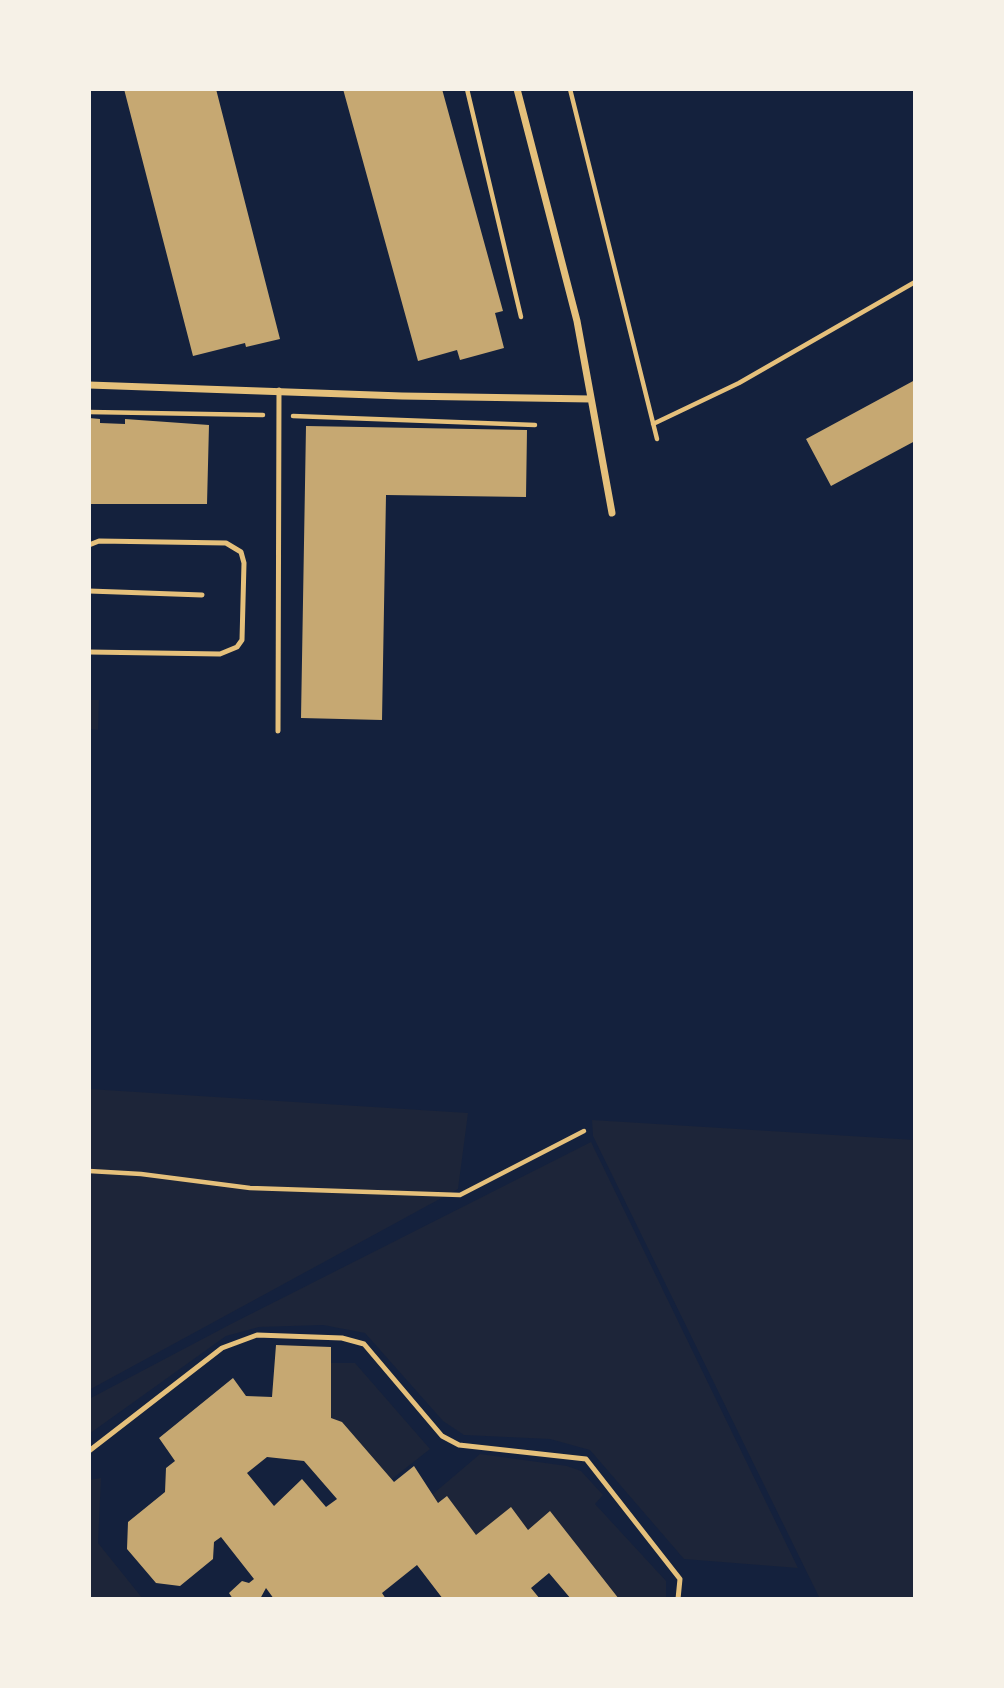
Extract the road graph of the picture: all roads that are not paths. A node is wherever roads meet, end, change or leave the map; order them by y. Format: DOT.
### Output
graph roads {
  1 [pos="517,89"];
  2 [pos="89,385"];
  3 [pos="279,390"];
  4 [pos="592,399"];
  5 [pos="612,513"];
  6 [pos="89,545"];
  7 [pos="89,591"];
  8 [pos="202,595"];
  9 [pos="89,652"];
  10 [pos="278,731"];
  11 [pos="89,1451"];
  12 [pos="678,1599"];
  1 -- 4 [label="street"];
  2 -- 3 [label="street"];
  3 -- 4 [label="street"];
  3 -- 10 [label="lane"];
  4 -- 5 [label="street"];
  6 -- 9 [label="lane"];
  7 -- 8 [label="lane"];
  11 -- 12 [label="lane"];
}
